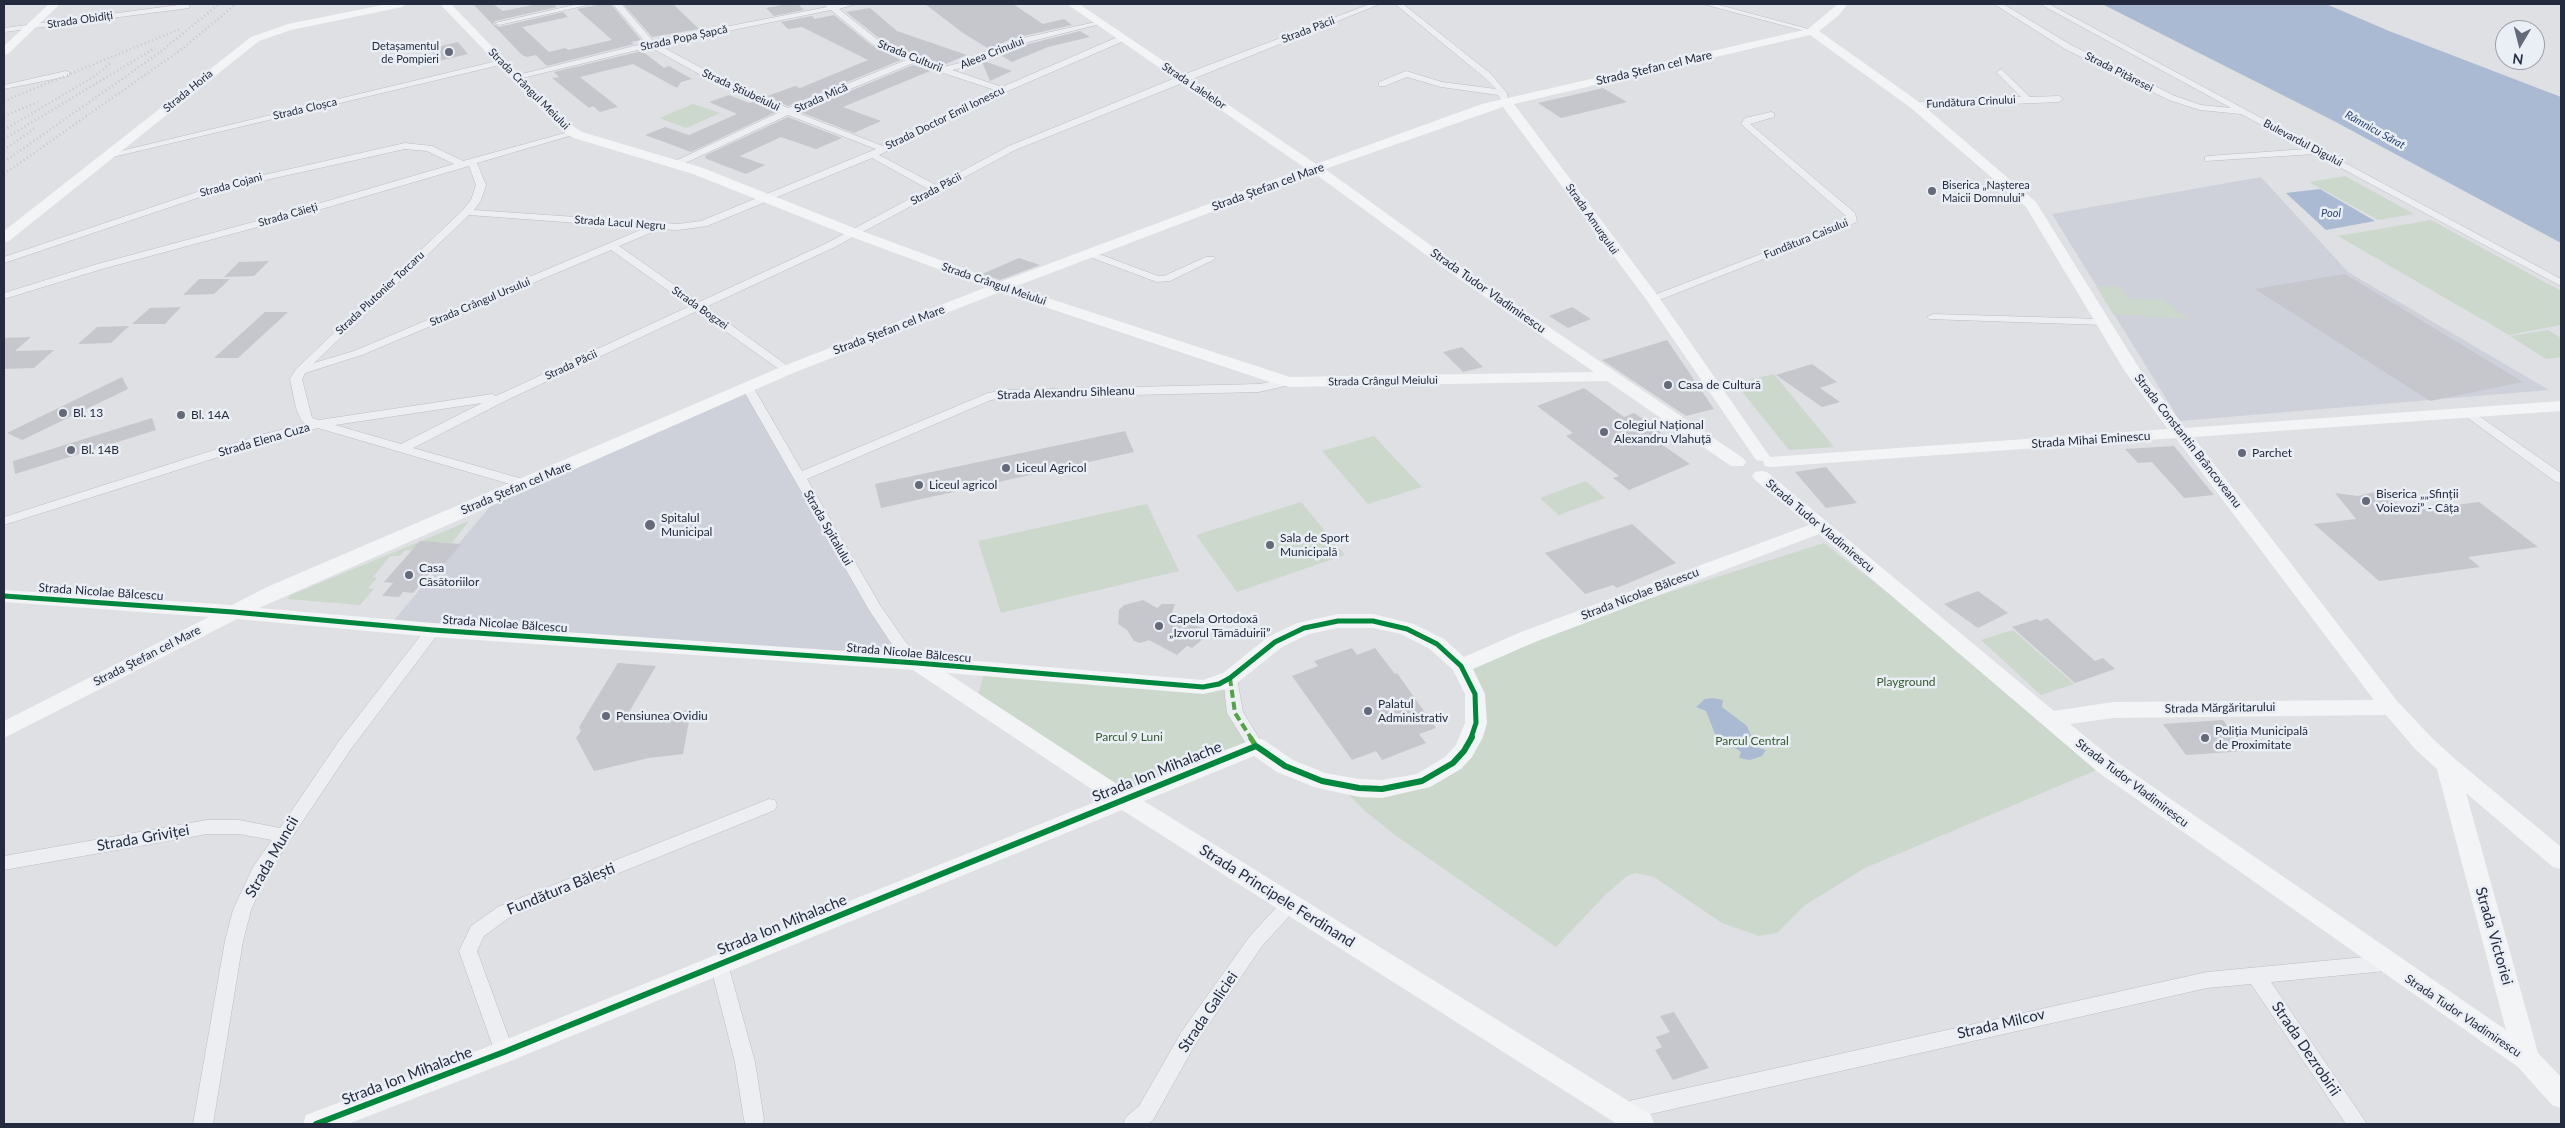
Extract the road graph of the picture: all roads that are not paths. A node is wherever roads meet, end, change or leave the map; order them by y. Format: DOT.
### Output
graph roads {
  1 [pos="55,4"];
  2 [pos="402,4"];
  3 [pos="444,4"];
  4 [pos="588,4"];
  5 [pos="616,4"];
  6 [pos="852,4"];
  7 [pos="1072,4"];
  8 [pos="1376,4"];
  9 [pos="1399,4"];
  10 [pos="1707,4"];
  11 [pos="1843,4"];
  12 [pos="1998,4"];
  13 [pos="2044,4"];
  14 [pos="187,5"];
  15 [pos="830,6"];
  16 [pos="181,14"];
  17 [pos="499,23"];
  18 [pos="1100,23"];
  19 [pos="32,27"];
  20 [pos="4,30"];
  21 [pos="1812,31"];
  22 [pos="1122,38"];
  23 [pos="651,44"];
  24 [pos="4,52"];
  25 [pos="913,60"];
  26 [pos="502,62"];
  27 [pos="943,70"];
  28 [pos="2001,72"];
  29 [pos="66,74"];
  30 [pos="517,78"];
  31 [pos="1183,78"];
  32 [pos="1382,84"];
  33 [pos="4,87"];
  34 [pos="1002,90"];
  35 [pos="1504,98"];
  36 [pos="2027,99"];
  37 [pos="2059,100"];
  38 [pos="1915,105"];
  39 [pos="788,112"];
  40 [pos="2249,114"];
  41 [pos="1771,115"];
  42 [pos="572,132"];
  43 [pos="883,148"];
  44 [pos="2319,151"];
  45 [pos="109,155"];
  46 [pos="872,155"];
  47 [pos="2208,158"];
  48 [pos="466,162"];
  49 [pos="676,164"];
  50 [pos="1316,169"];
  51 [pos="936,188"];
  52 [pos="768,198"];
  53 [pos="467,212"];
  54 [pos="658,225"];
  55 [pos="854,233"];
  56 [pos="4,238"];
  57 [pos="612,246"];
  58 [pos="1091,254"];
  59 [pos="1210,259"];
  60 [pos="4,260"];
  61 [pos="2561,283"];
  62 [pos="1000,286"];
  63 [pos="4,296"];
  64 [pos="1653,299"];
  65 [pos="697,306"];
  66 [pos="1933,317"];
  67 [pos="2102,322"];
  68 [pos="787,370"];
  69 [pos="300,371"];
  70 [pos="1609,376"];
  71 [pos="1290,382"];
  72 [pos="748,388"];
  73 [pos="505,396"];
  74 [pos="2561,406"];
  75 [pos="2469,413"];
  76 [pos="318,424"];
  77 [pos="2180,434"];
  78 [pos="402,448"];
  79 [pos="1737,462"];
  80 [pos="1765,465"];
  81 [pos="798,478"];
  82 [pos="2561,479"];
  83 [pos="525,484"];
  84 [pos="4,521"];
  85 [pos="1822,527"];
  86 [pos="4,596"];
  87 [pos="233,612"];
  88 [pos="433,630"];
  89 [pos="917,662"];
  90 [pos="1461,666"];
  91 [pos="1230,678"];
  92 [pos="2391,707"];
  93 [pos="2049,718"];
  94 [pos="4,730"];
  95 [pos="1256,746"];
  96 [pos="2447,765"];
  97 [pos="1123,799"];
  98 [pos="769,805"];
  99 [pos="282,835"];
  100 [pos="2561,860"];
  101 [pos="4,863"];
  102 [pos="1290,905"];
  103 [pos="719,964"];
  104 [pos="2386,964"];
  105 [pos="2255,974"];
  106 [pos="504,1052"];
  107 [pos="2527,1059"];
  108 [pos="2561,1096"];
  109 [pos="1620,1112"];
  110 [pos="754,1120"];
  111 [pos="1141,1120"];
  112 [pos="203,1124"];
  113 [pos="316,1124"];
  114 [pos="1641,1124"];
  115 [pos="2357,1124"];
  1 -- 19 [label="street"];
  2 -- 45 [label="street, Strada Horia"];
  3 -- 26 [label="street, Strada Crângul Meiului"];
  4 -- 17 [label="street"];
  5 -- 23 [label="street, Strada Știubeiului"];
  6 -- 15 [label="street, Strada Popa Șapcă"];
  7 -- 18 [label="street, Strada Lalelelor"];
  8 -- 31 [label="street, Strada Păcii"];
  9 -- 35 [label="street, Strada Amurgului"];
  10 -- 21 [label="street"];
  11 -- 21 [label="street"];
  12 -- 40 [label="street, Strada Pităresei"];
  13 -- 40 [label="street, Bulevardul Digului"];
  14 -- 16 [label="street"];
  14 -- 19 [label="street, Strada Obidiți"];
  15 -- 23 [label="street, Strada Popa Șapcă"];
  15 -- 25 [label="street, Strada Culturii"];
  18 -- 22 [label="street, Strada Lalelelor"];
  18 -- 27 [label="street, Aleea Crinului"];
  19 -- 20 [label="street, Strada Obidiți"];
  19 -- 24 [label="street"];
  21 -- 35 [label="street, Strada Ștefan cel Mare"];
  21 -- 38 [label="street, Strada Constantin Brâncoveanu"];
  22 -- 31 [label="street, Strada Lalelelor"];
  22 -- 34 [label="street, Strada Doctor Emil Ionescu"];
  23 -- 30 [label="street, Strada Popa Șapcă"];
  23 -- 39 [label="street, Strada Știubeiului"];
  25 -- 27 [label="street, Strada Culturii"];
  25 -- 39 [label="street, Strada Mică"];
  26 -- 30 [label="street, Strada Crângul Meiului"];
  26 -- 45 [label="street, Strada Cloșca"];
  27 -- 34 [label="street, Strada Culturii"];
  28 -- 36 [label="street, Fundătura Crinului"];
  29 -- 33 [label="street"];
  30 -- 42 [label="street, Strada Crângul Meiului"];
  31 -- 50 [label="street, Strada Lalelelor"];
  31 -- 51 [label="street, Strada Păcii"];
  32 -- 35 [label="street"];
  34 -- 43 [label="street, Strada Doctor Emil Ionescu"];
  35 -- 50 [label="street, Strada Ștefan cel Mare"];
  35 -- 64 [label="street, Strada Amurgului"];
  36 -- 37 [label="street, Fundătura Crinului"];
  36 -- 38 [label="street, Fundătura Crinului"];
  38 -- 67 [label="street, Strada Constantin Brâncoveanu"];
  39 -- 43 [label="street, Strada Știubeiului"];
  39 -- 49 [label="street, Strada Mică"];
  40 -- 44 [label="street, Bulevardul Digului"];
  41 -- 64 [label="street, Fundătura Caisului"];
  42 -- 48 [label="street, Strada Căieți"];
  42 -- 49 [label="street, Strada Crângul Meiului"];
  43 -- 46 [label="street, Strada Doctor Emil Ionescu"];
  44 -- 47 [label="street"];
  44 -- 61 [label="street, Bulevardul Digului"];
  45 -- 56 [label="street, Strada Horia"];
  46 -- 51 [label="street"];
  46 -- 52 [label="street, Strada Doctor Emil Ionescu"];
  48 -- 53 [label="street, Strada Plutonier Torcaru"];
  48 -- 60 [label="street, Strada Cojani"];
  48 -- 63 [label="street, Strada Căieți"];
  49 -- 52 [label="street, Strada Crângul Meiului"];
  50 -- 58 [label="street, Strada Ștefan cel Mare"];
  50 -- 70 [label="street, Strada Tudor Vladimirescu"];
  51 -- 55 [label="street, Strada Păcii"];
  52 -- 54 [label="street, Strada Lacul Negru"];
  52 -- 55 [label="street, Strada Crângul Meiului"];
  53 -- 54 [label="street, Strada Lacul Negru"];
  53 -- 69 [label="street, Strada Plutonier Torcaru"];
  54 -- 57 [label="street, Strada Crângul Ursului"];
  55 -- 62 [label="street, Strada Crângul Meiului"];
  55 -- 65 [label="street, Strada Păcii"];
  57 -- 65 [label="street, Strada Bogzei"];
  57 -- 69 [label="street, Strada Crângul Ursului"];
  58 -- 59 [label="street"];
  58 -- 62 [label="street, Strada Ștefan cel Mare"];
  62 -- 68 [label="street, Strada Ștefan cel Mare"];
  62 -- 71 [label="street, Strada Crângul Meiului"];
  64 -- 80 [label="street, Strada Amurgului"];
  65 -- 68 [label="street, Strada Bogzei"];
  65 -- 73 [label="street, Strada Păcii"];
  66 -- 67 [label="street"];
  67 -- 77 [label="street, Strada Constantin Brâncoveanu"];
  68 -- 72 [label="street, Strada Ștefan cel Mare"];
  69 -- 76 [label="street"];
  70 -- 71 [label="street, Strada Crângul Meiului"];
  70 -- 79 [label="street, Strada Tudor Vladimirescu"];
  71 -- 81 [label="street, Strada Alexandru Sihleanu"];
  72 -- 81 [label="street, Strada Spitalului"];
  72 -- 83 [label="street, Strada Ștefan cel Mare"];
  73 -- 76 [label="street, Strada Păcii"];
  73 -- 78 [label="street, Strada Păcii"];
  74 -- 75 [label="street, Strada Mihai Eminescu"];
  75 -- 77 [label="street, Strada Mihai Eminescu"];
  75 -- 82 [label="street"];
  76 -- 78 [label="street, Strada Elena Cuza"];
  76 -- 84 [label="street, Strada Elena Cuza"];
  77 -- 80 [label="street, Strada Mihai Eminescu"];
  77 -- 92 [label="street, Strada Constantin Brâncoveanu"];
  78 -- 83 [label="street, Strada Elena Cuza"];
  79 -- 80 [label="street, Strada Tudor Vladimirescu"];
  80 -- 85 [label="street, Strada Tudor Vladimirescu"];
  81 -- 89 [label="street, Strada Spitalului"];
  83 -- 87 [label="street, Strada Ștefan cel Mare"];
  85 -- 90 [label="street, Strada Nicolae Bălcescu"];
  85 -- 93 [label="street, Strada Tudor Vladimirescu"];
  86 -- 87 [label="street, Strada Nicolae Bălcescu"];
  87 -- 88 [label="street, Strada Nicolae Bălcescu"];
  87 -- 94 [label="street, Strada Ștefan cel Mare"];
  88 -- 89 [label="street, Strada Nicolae Bălcescu"];
  88 -- 99 [label="street, Strada Muncii"];
  89 -- 91 [label="street, Strada Nicolae Bălcescu"];
  89 -- 97 [label="street, Strada Principele Ferdinand"];
  90 -- 91 [label="street, Strada Nicolae Bălcescu"];
  90 -- 95 [label="street, Strada Nicolae Bălcescu"];
  91 -- 95 [label="street, Strada Nicolae Bălcescu"];
  92 -- 93 [label="street, Strada Mărgăritarului"];
  92 -- 96 [label="street, Strada Constantin Brâncoveanu"];
  93 -- 104 [label="street, Strada Tudor Vladimirescu"];
  95 -- 97 [label="street, Strada Ion Mihalache"];
  96 -- 100 [label="street, Strada Constantin Brâncoveanu"];
  96 -- 107 [label="street, Strada Victoriei"];
  97 -- 102 [label="street, Strada Principele Ferdinand"];
  97 -- 103 [label="street, Strada Ion Mihalache"];
  98 -- 106 [label="street, Fundătura Bălești"];
  99 -- 101 [label="street, Strada Griviței"];
  99 -- 112 [label="street, Strada Muncii"];
  102 -- 109 [label="street, Strada Principele Ferdinand"];
  102 -- 111 [label="street, Strada Galiciei"];
  103 -- 106 [label="street, Strada Ion Mihalache"];
  103 -- 110 [label="street"];
  104 -- 105 [label="street, Strada Milcov"];
  104 -- 107 [label="street, Strada Tudor Vladimirescu"];
  105 -- 109 [label="street, Strada Milcov"];
  105 -- 115 [label="street, Strada Dezrobirii"];
  106 -- 113 [label="street, Strada Ion Mihalache"];
  107 -- 108 [label="street, Strada Victoriei"];
  109 -- 114 [label="street, Strada Principele Ferdinand"];
}
